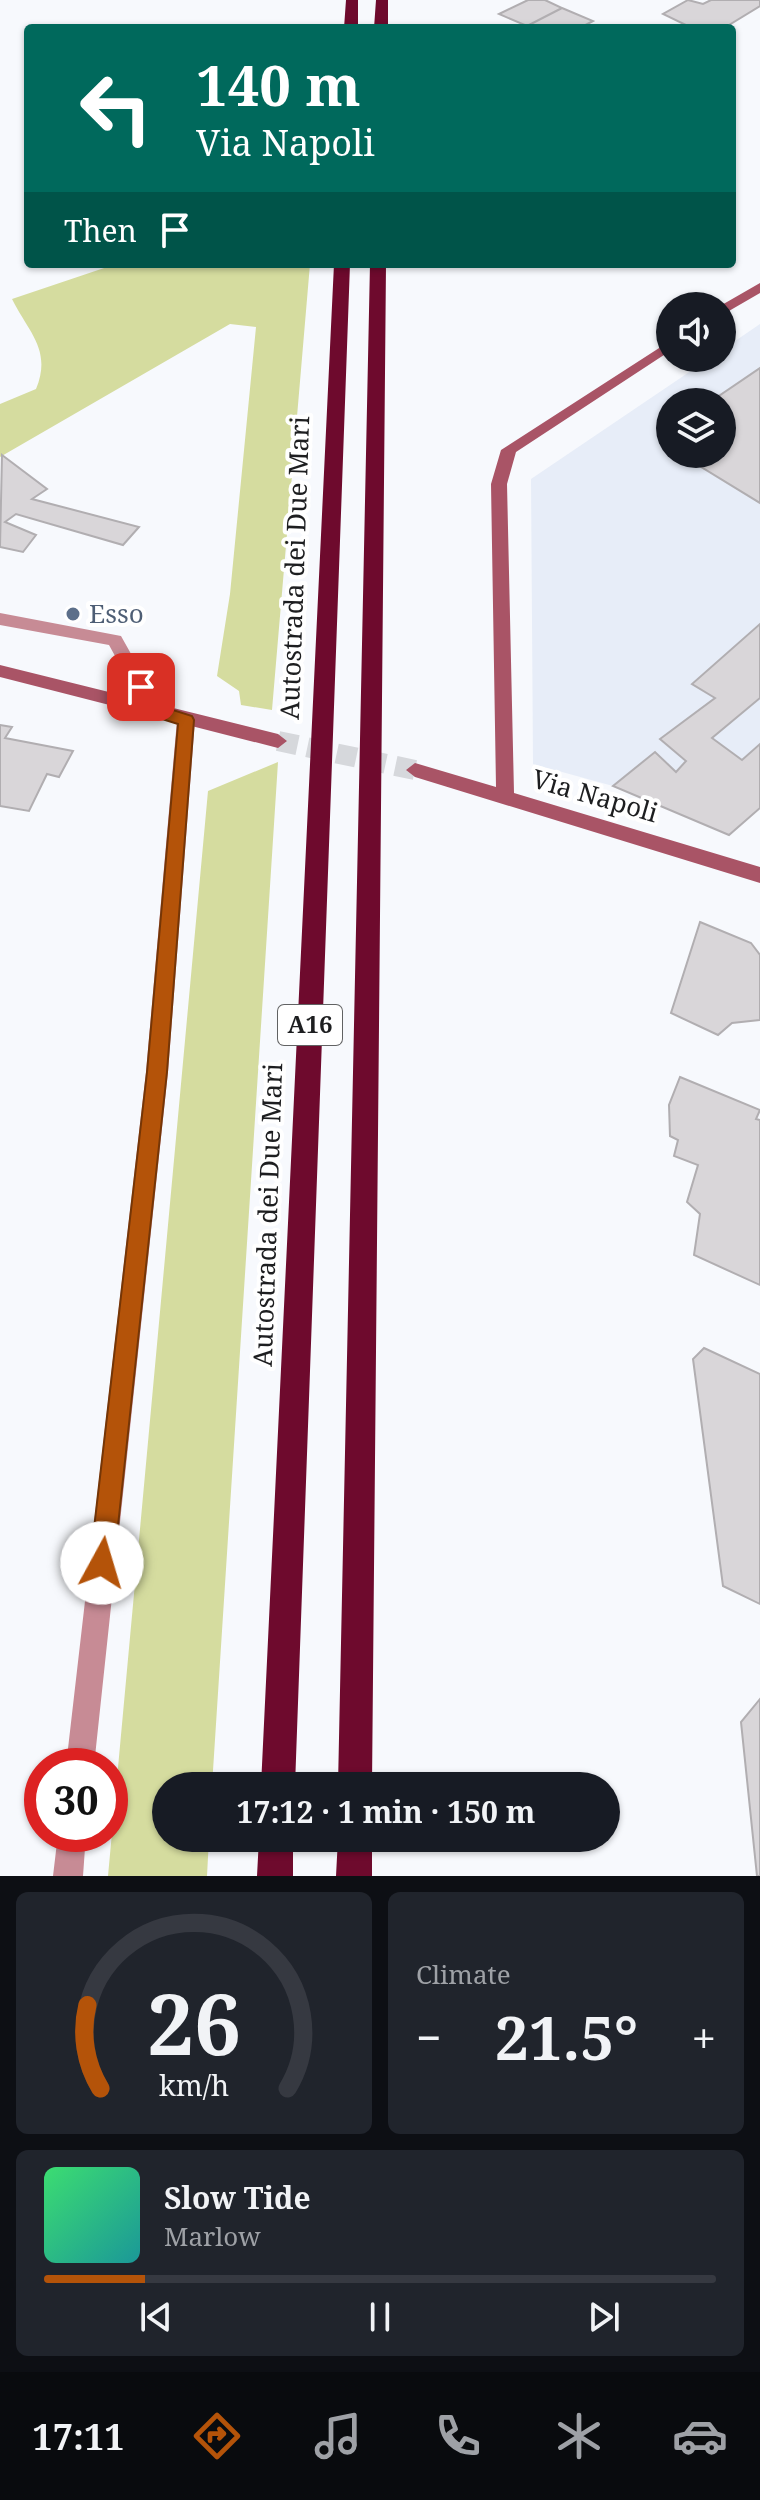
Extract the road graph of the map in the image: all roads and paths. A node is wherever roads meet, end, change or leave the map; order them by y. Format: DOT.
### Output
graph roads {
  1 [pos="352,0"];
  2 [pos="382,0"];
  3 [pos="351,24"];
  4 [pos="381,24"];
  5 [pos="342,268"];
  6 [pos="378,268"];
  7 [pos="760,287"];
  8 [pos="736,302"];
  9 [pos="656,354"];
  10 [pos="0,619"];
  11 [pos="0,671"];
  12 [pos="154,711"];
  13 [pos="186,720"];
  14 [pos="278,741"];
  15 [pos="415,770"];
  16 [pos="505,798"];
  17 [pos="760,875"];
  18 [pos="82,1748"];
  19 [pos="279,1772"];
  20 [pos="355,1772"];
  21 [pos="70,1852"];
  22 [pos="276,1852"];
  23 [pos="355,1852"];
  24 [pos="68,1876"];
  25 [pos="275,1876"];
  26 [pos="354,1876"];
  1 -- 3 [label="highway"];
  2 -- 4 [label="highway"];
  5 -- 19 [label="highway, Autostrada dei Due Mari / A16"];
  6 -- 20 [label="highway, A16"];
  7 -- 8 [label="main road"];
  9 -- 16 [label="main road"];
  10 -- 12 [label="street"];
  11 -- 12 [label="main road"];
  12 -- 13 [label="main road"];
  13 -- 14 [label="main road"];
  13 -- 18 [label="street"];
  15 -- 16 [label="main road, Via Napoli"];
  16 -- 17 [label="main road, Via Napoli"];
  21 -- 24 [label="street"];
  22 -- 25 [label="highway"];
  23 -- 26 [label="highway"];
}
